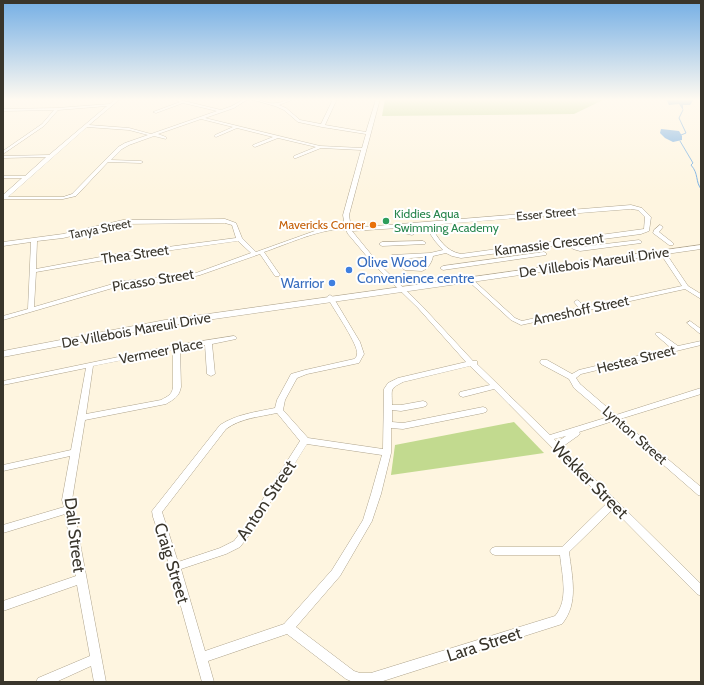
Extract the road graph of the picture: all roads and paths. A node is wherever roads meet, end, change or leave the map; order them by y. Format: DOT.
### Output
graph roads {
  1 [pos="34,131"];
  2 [pos="79,131"];
  3 [pos="136,131"];
  4 [pos="163,131"];
  5 [pos="228,131"];
  6 [pos="254,131"];
  7 [pos="355,131"];
  8 [pos="368,133"];
  9 [pos="152,135"];
  10 [pos="216,136"];
  11 [pos="278,137"];
  12 [pos="165,138"];
  13 [pos="255,146"];
  14 [pos="320,147"];
  15 [pos="364,149"];
  16 [pos="3,153"];
  17 [pos="50,156"];
  18 [pos="3,157"];
  19 [pos="296,157"];
  20 [pos="107,162"];
  21 [pos="139,163"];
  22 [pos="27,176"];
  23 [pos="3,177"];
  24 [pos="3,198"];
  25 [pos="427,224"];
  26 [pos="400,226"];
  27 [pos="377,228"];
  28 [pos="348,229"];
  29 [pos="647,230"];
  30 [pos="412,232"];
  31 [pos="383,234"];
  32 [pos="239,239"];
  33 [pos="34,240"];
  34 [pos="569,242"];
  35 [pos="639,242"];
  36 [pos="411,243"];
  37 [pos="423,243"];
  38 [pos="3,244"];
  39 [pos="382,244"];
  40 [pos="671,244"];
  41 [pos="701,247"];
  42 [pos="446,251"];
  43 [pos="663,252"];
  44 [pos="258,253"];
  45 [pos="473,254"];
  46 [pos="544,254"];
  47 [pos="412,255"];
  48 [pos="430,255"];
  49 [pos="392,257"];
  50 [pos="480,263"];
  51 [pos="405,268"];
  52 [pos="443,268"];
  53 [pos="32,271"];
  54 [pos="277,276"];
  55 [pos="468,279"];
  56 [pos="686,287"];
  57 [pos="403,288"];
  58 [pos="701,297"];
  59 [pos="331,299"];
  60 [pos="577,302"];
  61 [pos="31,310"];
  62 [pos="584,310"];
  63 [pos="3,318"];
  64 [pos="690,323"];
  65 [pos="701,332"];
  66 [pos="658,334"];
  67 [pos="234,338"];
  68 [pos="208,342"];
  69 [pos="701,343"];
  70 [pos="176,347"];
  71 [pos="677,349"];
  72 [pos="3,354"];
  73 [pos="544,362"];
  74 [pos="90,365"];
  75 [pos="475,365"];
  76 [pos="211,374"];
  77 [pos="572,377"];
  78 [pos="3,382"];
  79 [pos="496,386"];
  80 [pos="701,391"];
  81 [pos="463,394"];
  82 [pos="423,404"];
  83 [pos="388,407"];
  84 [pos="279,410"];
  85 [pos="483,410"];
  86 [pos="81,418"];
  87 [pos="616,418"];
  88 [pos="389,425"];
  89 [pos="585,428"];
  90 [pos="548,438"];
  91 [pos="305,441"];
  92 [pos="557,446"];
  93 [pos="75,452"];
  94 [pos="387,454"];
  95 [pos="3,468"];
  96 [pos="701,492"];
  97 [pos="614,503"];
  98 [pos="69,509"];
  99 [pos="3,529"];
  100 [pos="495,551"];
  101 [pos="564,551"];
  102 [pos="175,567"];
  103 [pos="80,578"];
  104 [pos="701,592"];
  105 [pos="3,606"];
  106 [pos="288,628"];
  107 [pos="201,658"];
  108 [pos="95,659"];
  109 [pos="42,682"];
  110 [pos="100,682"];
  111 [pos="208,682"];
  1 -- 16 [label="street"];
  2 -- 17 [label="street"];
  3 -- 9 [label="street"];
  4 -- 9 [label="street"];
  5 -- 10 [label="street"];
  6 -- 11 [label="street"];
  7 -- 8 [label="street"];
  8 -- 15 [label="street"];
  9 -- 12 [label="street"];
  9 -- 20 [label="street"];
  11 -- 13 [label="street"];
  11 -- 14 [label="street"];
  14 -- 15 [label="street"];
  14 -- 19 [label="street"];
  15 -- 28 [label="street"];
  17 -- 18 [label="street"];
  17 -- 22 [label="street"];
  20 -- 21 [label="street"];
  20 -- 24 [label="street"];
  22 -- 23 [label="street"];
  22 -- 24 [label="street"];
  25 -- 26 [label="street, Esser Street"];
  25 -- 29 [label="street, Esser Street"];
  25 -- 42 [label="street"];
  26 -- 27 [label="street, Esser Street"];
  26 -- 30 [label="street"];
  27 -- 28 [label="street, Esser Street"];
  27 -- 31 [label="street"];
  28 -- 44 [label="street, Picasso Street"];
  28 -- 57 [label="street, Wekker Street"];
  29 -- 34 [label="street, Kamassie Crescent"];
  29 -- 40 [label="street"];
  32 -- 33 [label="street, Tanya Street"];
  32 -- 44 [label="street"];
  32 -- 53 [label="street, Thea Street"];
  33 -- 38 [label="street, Tanya Street"];
  33 -- 53 [label="street"];
  34 -- 35 [label="street"];
  34 -- 45 [label="street, Kamassie Crescent"];
  36 -- 37 [label="street"];
  36 -- 39 [label="street"];
  36 -- 47 [label="street"];
  41 -- 43 [label="main road, De Villebois Mareuil Drive"];
  42 -- 45 [label="street, Kamassie Crescent"];
  42 -- 48 [label="street"];
  43 -- 55 [label="main road, De Villebois Mareuil Drive"];
  43 -- 56 [label="street"];
  44 -- 54 [label="street"];
  44 -- 61 [label="street, Picasso Street"];
  45 -- 50 [label="street"];
  46 -- 50 [label="street"];
  47 -- 48 [label="street"];
  47 -- 49 [label="street"];
  48 -- 51 [label="street"];
  50 -- 52 [label="street"];
  53 -- 61 [label="street"];
  55 -- 57 [label="main road, De Villebois Mareuil Drive"];
  55 -- 62 [label="street, Ameshoff Street"];
  56 -- 58 [label="street"];
  56 -- 62 [label="street, Ameshoff Street"];
  57 -- 59 [label="main road, De Villebois Mareuil Drive"];
  57 -- 75 [label="street, Wekker Street"];
  59 -- 72 [label="main road, De Villebois Mareuil Drive"];
  59 -- 84 [label="street"];
  60 -- 62 [label="street"];
  61 -- 63 [label="street, Picasso Street"];
  64 -- 65 [label="street"];
  66 -- 71 [label="street"];
  67 -- 68 [label="street, Vermeer Place"];
  68 -- 70 [label="street, Vermeer Place"];
  68 -- 76 [label="street"];
  69 -- 71 [label="street, Hestea Street"];
  70 -- 74 [label="street, Vermeer Place"];
  70 -- 86 [label="street"];
  71 -- 77 [label="street, Hestea Street"];
  73 -- 77 [label="street"];
  74 -- 78 [label="street, Vermeer Place"];
  74 -- 86 [label="street, Dali Street"];
  75 -- 79 [label="street, Wekker Street"];
  75 -- 83 [label="street"];
  77 -- 87 [label="street, Lynton Street"];
  79 -- 81 [label="street"];
  79 -- 90 [label="street, Wekker Street"];
  80 -- 87 [label="street"];
  82 -- 83 [label="street"];
  83 -- 88 [label="street"];
  84 -- 91 [label="street"];
  84 -- 102 [label="street, Craig Street"];
  85 -- 88 [label="street"];
  86 -- 93 [label="street, Dali Street"];
  87 -- 89 [label="street"];
  87 -- 96 [label="street, Lynton Street"];
  88 -- 94 [label="street"];
  89 -- 90 [label="street"];
  89 -- 92 [label="street"];
  90 -- 92 [label="street, Wekker Street"];
  91 -- 94 [label="street"];
  91 -- 102 [label="street, Anton Street"];
  92 -- 97 [label="street, Wekker Street"];
  93 -- 95 [label="street"];
  93 -- 98 [label="street, Dali Street"];
  94 -- 106 [label="street"];
  97 -- 101 [label="street"];
  97 -- 104 [label="street, Wekker Street"];
  98 -- 99 [label="street"];
  98 -- 103 [label="street, Dali Street"];
  100 -- 101 [label="street"];
  101 -- 106 [label="street, Lara Street"];
  102 -- 107 [label="street, Craig Street"];
  103 -- 105 [label="street"];
  103 -- 108 [label="street, Dali Street"];
  106 -- 107 [label="street"];
  107 -- 111 [label="street, Craig Street"];
  108 -- 109 [label="street"];
  108 -- 110 [label="street, Dali Street"];
}
